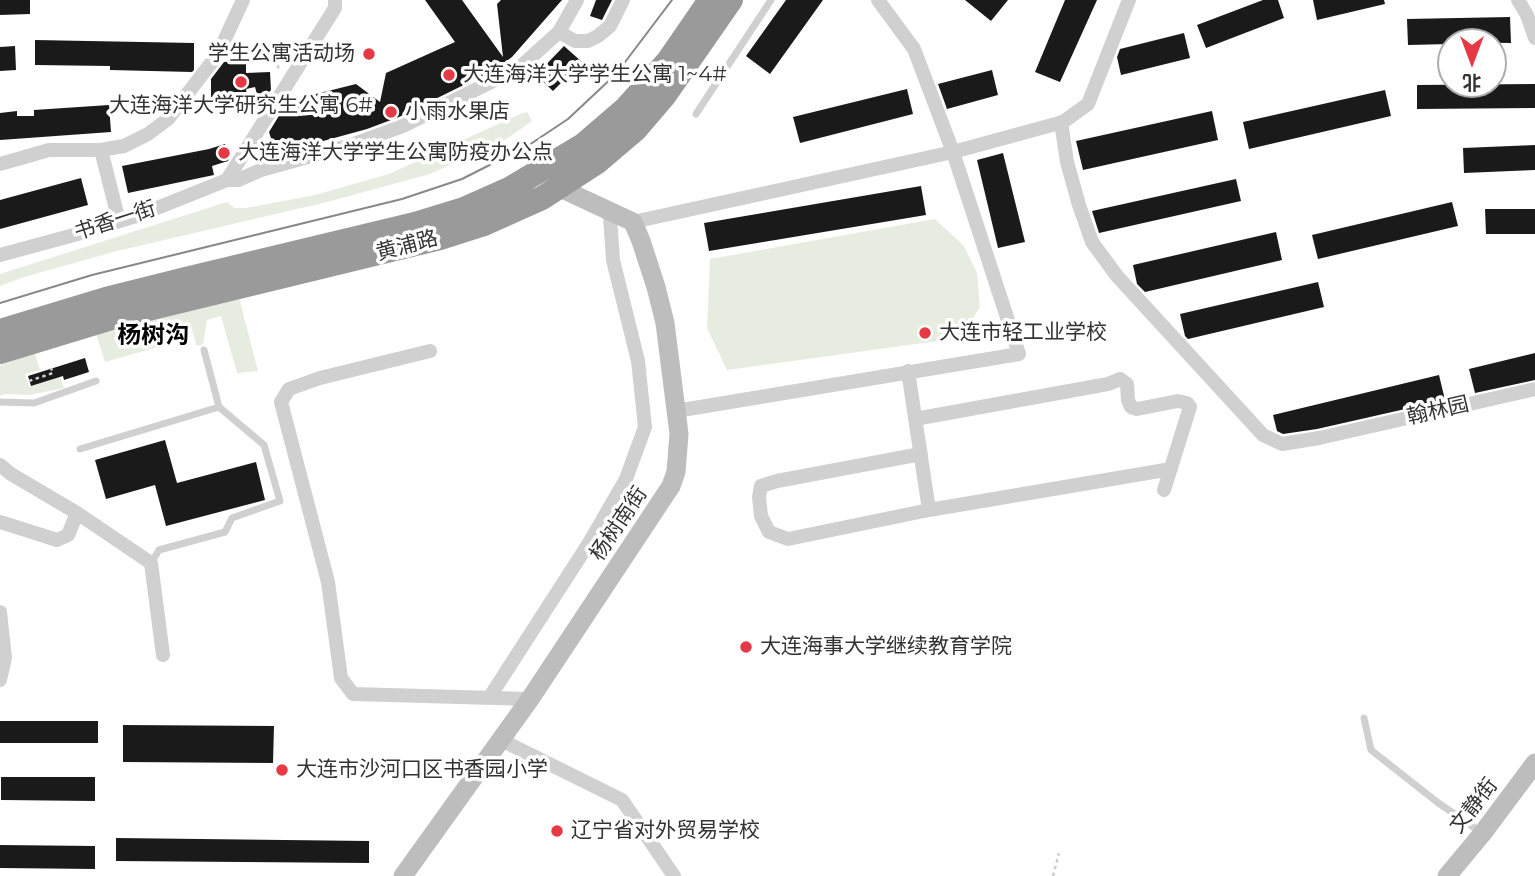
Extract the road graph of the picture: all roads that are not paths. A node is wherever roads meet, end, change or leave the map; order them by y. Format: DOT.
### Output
graph roads {
  1 [pos="243,0"];
  2 [pos="335,0"];
  3 [pos="577,0"];
  4 [pos="623,0"];
  5 [pos="710,0"];
  6 [pos="732,0"];
  7 [pos="771,0"];
  8 [pos="878,0"];
  9 [pos="1129,0"];
  10 [pos="1518,0"];
  11 [pos="559,32"];
  12 [pos="1535,38"];
  13 [pos="696,114"];
  14 [pos="1061,122"];
  15 [pos="101,150"];
  16 [pos="953,152"];
  17 [pos="0,164"];
  18 [pos="227,180"];
  19 [pos="560,188"];
  20 [pos="610,217"];
  21 [pos="119,221"];
  22 [pos="633,222"];
  23 [pos="0,255"];
  24 [pos="0,331"];
  25 [pos="204,350"];
  26 [pos="430,351"];
  27 [pos="0,352"];
  28 [pos="908,371"];
  29 [pos="96,382"];
  30 [pos="1535,389"];
  31 [pos="0,402"];
  32 [pos="219,407"];
  33 [pos="676,411"];
  34 [pos="915,418"];
  35 [pos="80,449"];
  36 [pos="921,454"];
  37 [pos="0,465"];
  38 [pos="1171,469"];
  39 [pos="1164,490"];
  40 [pos="929,510"];
  41 [pos="77,513"];
  42 [pos="0,522"];
  43 [pos="151,563"];
  44 [pos="0,612"];
  45 [pos="163,655"];
  46 [pos="0,680"];
  47 [pos="489,698"];
  48 [pos="530,699"];
  49 [pos="1364,718"];
  50 [pos="500,740"];
  51 [pos="1535,763"];
  52 [pos="1482,834"];
  53 [pos="403,876"];
  54 [pos="674,876"];
  55 [pos="1447,876"];
  1 -- 15 [label="street"];
  2 -- 18 [label="street"];
  3 -- 11 [label="street, 书香一街"];
  4 -- 11 [label="street"];
  5 -- 24 [label="highway, 黄浦路"];
  6 -- 19 [label="highway, 黄浦路"];
  7 -- 13 [label="lane"];
  8 -- 16 [label="street"];
  9 -- 14 [label="street"];
  10 -- 12 [label="street"];
  11 -- 18 [label="street, 书香一街"];
  14 -- 16 [label="street"];
  14 -- 30 [label="street, 翰林园"];
  15 -- 17 [label="street"];
  15 -- 21 [label="street"];
  16 -- 22 [label="street"];
  16 -- 28 [label="street"];
  18 -- 21 [label="street, 书香一街"];
  19 -- 22 [label="street"];
  19 -- 27 [label="highway, 黄浦路"];
  20 -- 47 [label="street"];
  21 -- 23 [label="street, 书香一街"];
  22 -- 33 [label="street, 杨树南街"];
  25 -- 32 [label="lane"];
  26 -- 47 [label="street"];
  28 -- 33 [label="street"];
  28 -- 34 [label="street"];
  29 -- 31 [label="lane"];
  32 -- 35 [label="lane"];
  32 -- 43 [label="lane"];
  33 -- 48 [label="street, 杨树南街"];
  34 -- 36 [label="street"];
  34 -- 38 [label="street"];
  36 -- 40 [label="street"];
  36 -- 40 [label="street"];
  37 -- 41 [label="street"];
  38 -- 39 [label="street"];
  38 -- 40 [label="street"];
  41 -- 42 [label="street"];
  41 -- 43 [label="street"];
  43 -- 45 [label="street"];
  44 -- 46 [label="street"];
  47 -- 48 [label="street"];
  48 -- 50 [label="street, 杨树南街"];
  49 -- 52 [label="lane"];
  50 -- 53 [label="street, 杨树南街"];
  50 -- 54 [label="street"];
  51 -- 52 [label="street, 文静街"];
  52 -- 55 [label="street, 文静街"];
}
